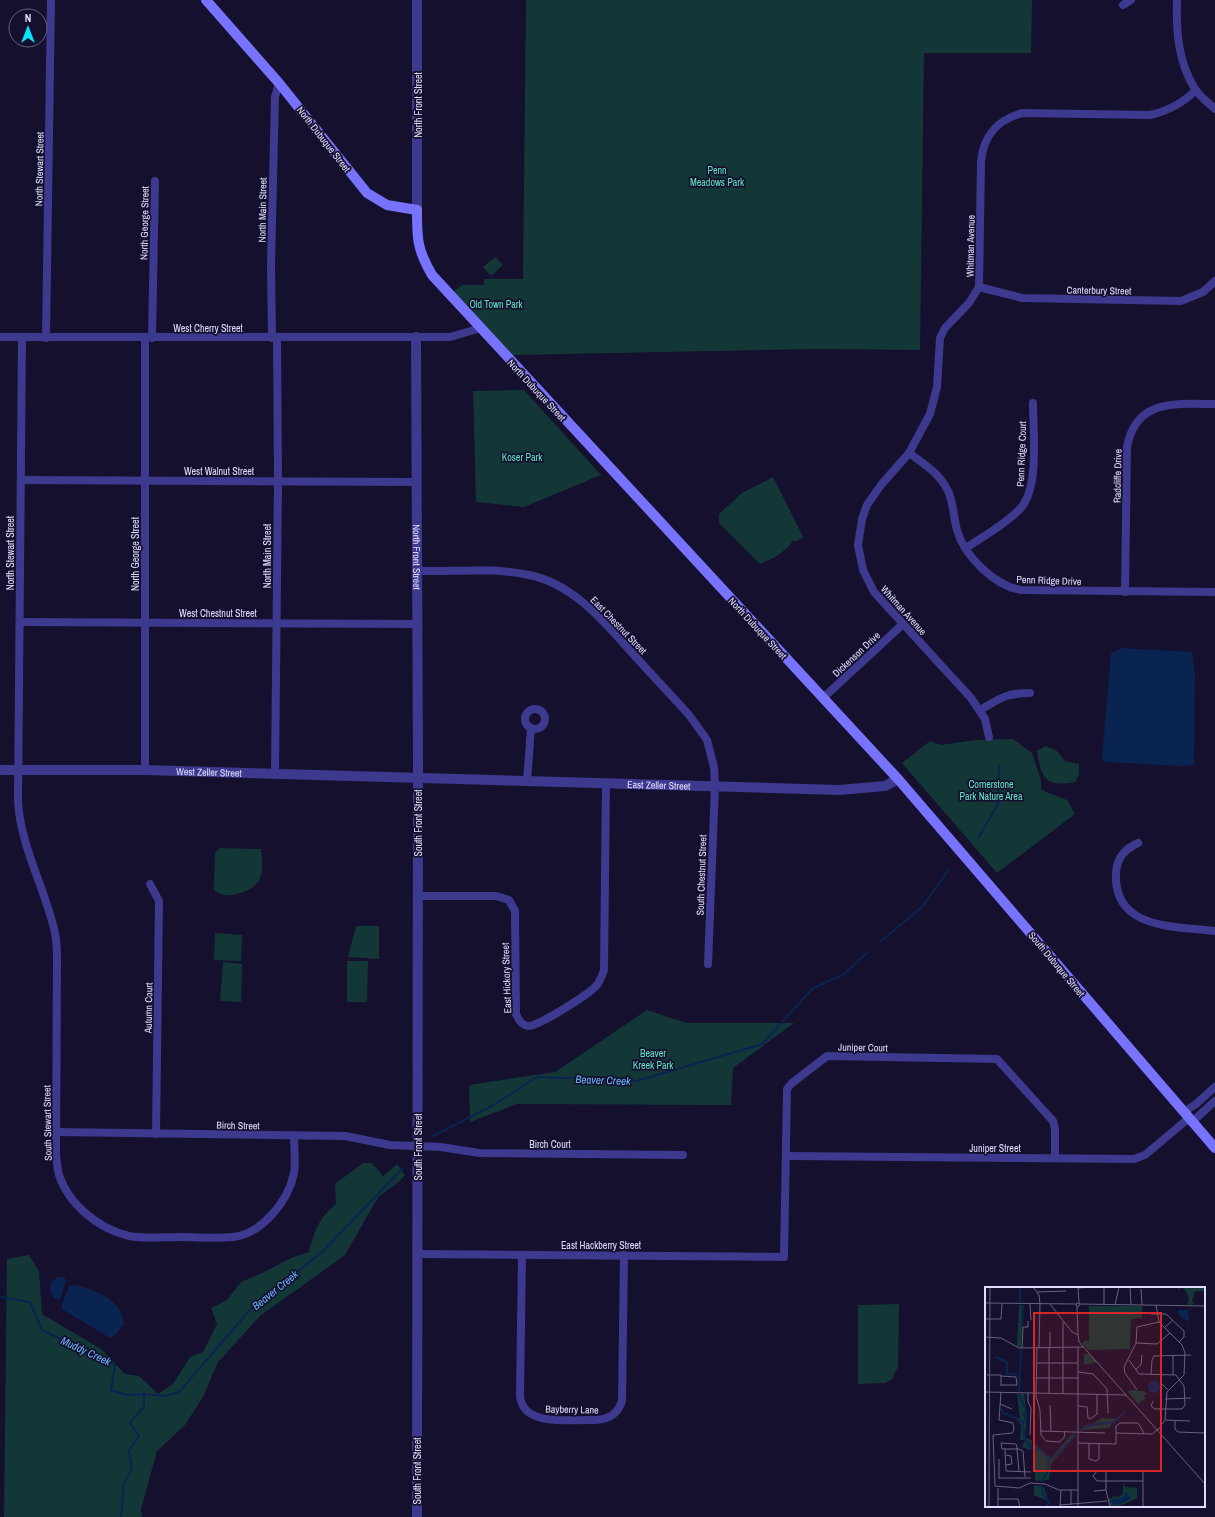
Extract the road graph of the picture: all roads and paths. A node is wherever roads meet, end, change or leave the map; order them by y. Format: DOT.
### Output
graph roads {
  1 [pos="51,0"];
  2 [pos="206,0"];
  3 [pos="417,0"];
  4 [pos="1131,0"];
  5 [pos="1177,0"];
  6 [pos="1124,5"];
  7 [pos="279,83"];
  8 [pos="1196,90"];
  9 [pos="1215,109"];
  10 [pos="155,181"];
  11 [pos="417,210"];
  12 [pos="1215,281"];
  13 [pos="979,287"];
  14 [pos="481,328"];
  15 [pos="0,337"];
  16 [pos="22,337"];
  17 [pos="416,337"];
  18 [pos="46,338"];
  19 [pos="149,338"];
  20 [pos="274,338"];
  21 [pos="1033,403"];
  22 [pos="1215,404"];
  23 [pos="909,453"];
  24 [pos="21,480"];
  25 [pos="145,480"];
  26 [pos="278,481"];
  27 [pos="417,482"];
  28 [pos="966,548"];
  29 [pos="417,571"];
  30 [pos="1125,592"];
  31 [pos="1215,592"];
  32 [pos="20,622"];
  33 [pos="145,623"];
  34 [pos="277,624"];
  35 [pos="417,624"];
  36 [pos="903,624"];
  37 [pos="1030,693"];
  38 [pos="824,698"];
  39 [pos="980,710"];
  40 [pos="531,728"];
  41 [pos="989,737"];
  42 [pos="0,770"];
  43 [pos="18,770"];
  44 [pos="145,770"];
  45 [pos="275,774"];
  46 [pos="418,778"];
  47 [pos="898,779"];
  48 [pos="528,781"];
  49 [pos="606,783"];
  50 [pos="715,786"];
  51 [pos="1138,843"];
  52 [pos="150,884"];
  53 [pos="418,896"];
  54 [pos="1215,931"];
  55 [pos="708,964"];
  56 [pos="1215,1087"];
  57 [pos="1215,1101"];
  58 [pos="1188,1117"];
  59 [pos="56,1132"];
  60 [pos="156,1134"];
  61 [pos="294,1136"];
  62 [pos="418,1146"];
  63 [pos="1215,1148"];
  64 [pos="683,1155"];
  65 [pos="786,1156"];
  66 [pos="1055,1158"];
  67 [pos="417,1254"];
  68 [pos="522,1255"];
  69 [pos="624,1255"];
  70 [pos="784,1257"];
  71 [pos="417,1517"];
  1 -- 18 [label="street, North Stewart Street"];
  2 -- 7 [label="main road, North Dubuque Street"];
  3 -- 11 [label="street, North Front Street"];
  4 -- 6 [label="street"];
  5 -- 8 [label="street"];
  7 -- 11 [label="main road, North Dubuque Street"];
  7 -- 20 [label="street, North Main Street"];
  8 -- 9 [label="street"];
  8 -- 13 [label="street, Whitman Avenue"];
  10 -- 19 [label="street, North George Street"];
  11 -- 14 [label="main road, North Dubuque Street"];
  12 -- 13 [label="street, Canterbury Street"];
  13 -- 23 [label="street, Whitman Avenue"];
  14 -- 17 [label="street, West Cherry Street"];
  14 -- 38 [label="main road, North Dubuque Street"];
  15 -- 16 [label="street, West Cherry Street"];
  16 -- 18 [label="street, West Cherry Street"];
  16 -- 24 [label="street, North Stewart Street"];
  17 -- 20 [label="street, West Cherry Street"];
  17 -- 27 [label="street, North Front Street"];
  18 -- 19 [label="street, West Cherry Street"];
  19 -- 20 [label="street, West Cherry Street"];
  19 -- 25 [label="street, North George Street"];
  20 -- 26 [label="street, North Main Street"];
  21 -- 28 [label="street, Penn Ridge Court"];
  22 -- 30 [label="street, Radcliffe Drive"];
  23 -- 28 [label="street, Penn Ridge Drive"];
  23 -- 36 [label="street, Whitman Avenue"];
  24 -- 25 [label="street, West Walnut Street"];
  24 -- 32 [label="street, North Stewart Street"];
  25 -- 26 [label="street, West Walnut Street"];
  25 -- 33 [label="street, North George Street"];
  26 -- 27 [label="street, West Walnut Street"];
  26 -- 34 [label="street, North Main Street"];
  27 -- 29 [label="street, North Front Street"];
  28 -- 30 [label="street, Penn Ridge Drive"];
  29 -- 35 [label="street, North Front Street"];
  29 -- 50 [label="street, East Chestnut Street"];
  30 -- 31 [label="street, Penn Ridge Drive"];
  32 -- 33 [label="street, West Chestnut Street"];
  32 -- 43 [label="street, North Stewart Street"];
  33 -- 34 [label="street, West Chestnut Street"];
  33 -- 44 [label="street, North George Street"];
  34 -- 35 [label="street, West Chestnut Street"];
  34 -- 45 [label="street, North Main Street"];
  35 -- 46 [label="street, North Front Street"];
  36 -- 38 [label="street, Dickenson Drive"];
  36 -- 39 [label="street, Whitman Avenue"];
  37 -- 39 [label="street"];
  38 -- 47 [label="main road, North Dubuque Street"];
  39 -- 41 [label="street, Whitman Avenue"];
  40 -- 48 [label="street"];
  42 -- 43 [label="street, West Zeller Street"];
  43 -- 44 [label="street, West Zeller Street"];
  43 -- 59 [label="street, South Stewart Street"];
  44 -- 45 [label="street, West Zeller Street"];
  45 -- 46 [label="street, West Zeller Street"];
  46 -- 48 [label="street, East Zeller Street"];
  46 -- 53 [label="street, South Front Street"];
  47 -- 50 [label="street, East Zeller Street"];
  47 -- 58 [label="main road, South Dubuque Street"];
  48 -- 49 [label="street, East Zeller Street"];
  49 -- 50 [label="street, East Zeller Street"];
  49 -- 53 [label="street, East Hickory Street"];
  50 -- 55 [label="street, South Chestnut Street"];
  51 -- 54 [label="street"];
  52 -- 60 [label="street, Autumn Court"];
  53 -- 62 [label="street, South Front Street"];
  56 -- 58 [label="street"];
  57 -- 58 [label="street"];
  58 -- 63 [label="main road, South Dubuque Street"];
  58 -- 66 [label="street, Juniper Street"];
  59 -- 60 [label="street, Birch Street"];
  59 -- 61 [label="street, South Stewart Street"];
  60 -- 61 [label="street, Birch Street"];
  61 -- 62 [label="street, Birch Street"];
  62 -- 64 [label="street, Birch Court"];
  62 -- 67 [label="street, South Front Street"];
  65 -- 66 [label="street, Juniper Street"];
  65 -- 66 [label="street, Juniper Court"];
  65 -- 70 [label="street, Juniper Court"];
  67 -- 68 [label="street, East Hackberry Street"];
  67 -- 71 [label="street, South Front Street"];
  68 -- 69 [label="street, East Hackberry Street"];
  68 -- 69 [label="street, Bayberry Lane"];
  69 -- 70 [label="street, East Hackberry Street"];
}
